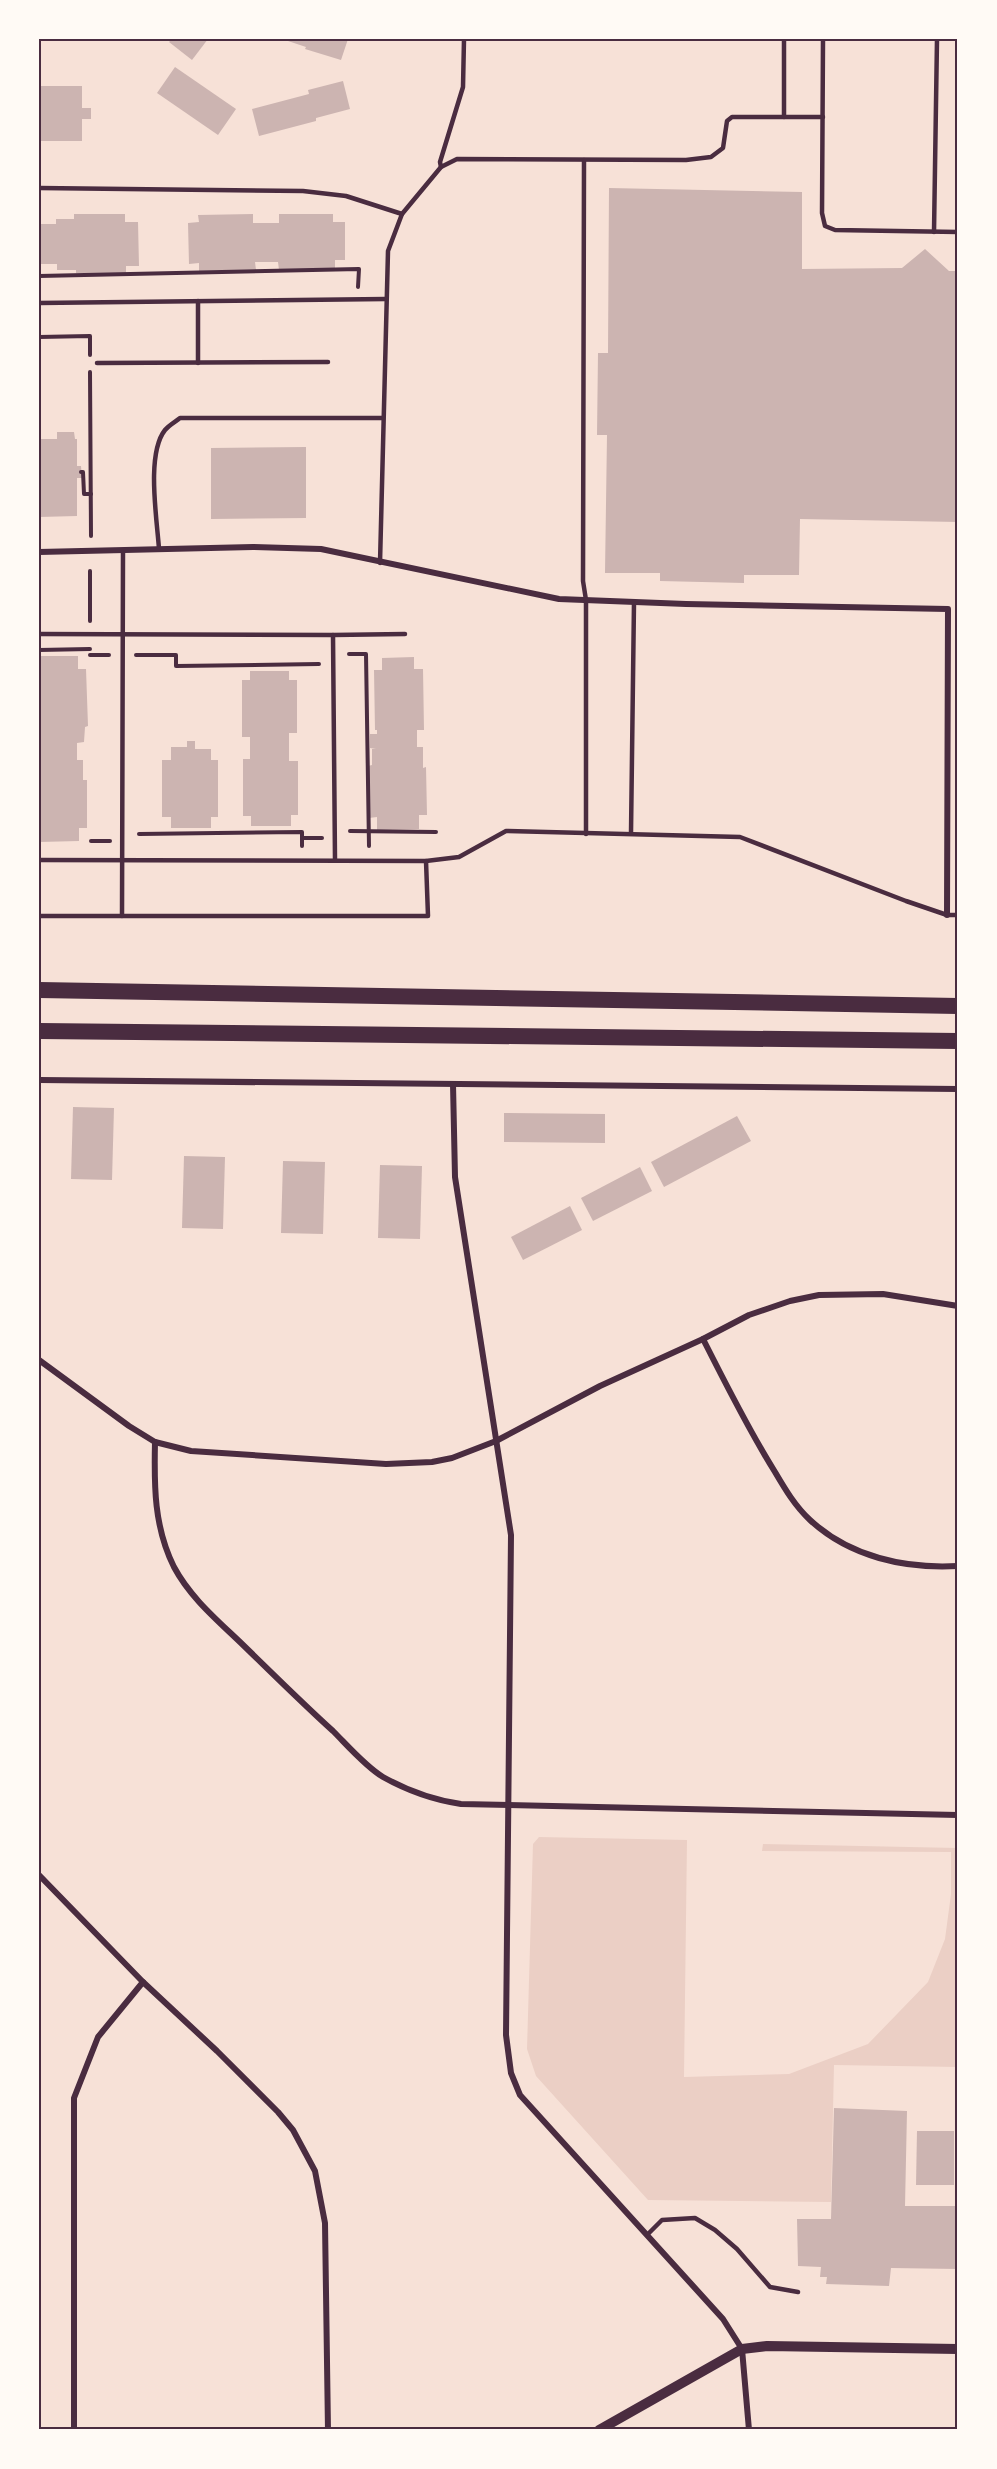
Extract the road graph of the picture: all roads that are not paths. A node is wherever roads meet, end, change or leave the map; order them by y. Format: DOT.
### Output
graph roads {
  1 [pos="464,39"];
  2 [pos="784,39"];
  3 [pos="823,39"];
  4 [pos="937,39"];
  5 [pos="784,117"];
  6 [pos="823,117"];
  7 [pos="584,160"];
  8 [pos="441,166"];
  9 [pos="39,188"];
  10 [pos="402,214"];
  11 [pos="934,232"];
  12 [pos="958,232"];
  13 [pos="386,299"];
  14 [pos="198,302"];
  15 [pos="39,303"];
  16 [pos="328,362"];
  17 [pos="97,363"];
  18 [pos="198,363"];
  19 [pos="383,418"];
  20 [pos="159,549"];
  21 [pos="123,550"];
  22 [pos="39,552"];
  23 [pos="380,563"];
  24 [pos="586,600"];
  25 [pos="634,602"];
  26 [pos="39,634"];
  27 [pos="405,634"];
  28 [pos="123,635"];
  29 [pos="333,635"];
  30 [pos="631,833"];
  31 [pos="586,834"];
  32 [pos="335,860"];
  33 [pos="39,861"];
  34 [pos="123,861"];
  35 [pos="426,861"];
  36 [pos="947,915"];
  37 [pos="958,915"];
  38 [pos="39,916"];
  39 [pos="122,916"];
  40 [pos="39,990"];
  41 [pos="958,1006"];
  42 [pos="39,1031"];
  43 [pos="958,1041"];
  44 [pos="39,1080"];
  45 [pos="453,1084"];
  46 [pos="958,1089"];
  47 [pos="958,1306"];
  48 [pos="704,1339"];
  49 [pos="39,1360"];
  50 [pos="496,1440"];
  51 [pos="155,1442"];
  52 [pos="958,1566"];
  53 [pos="509,1803"];
  54 [pos="958,1815"];
  55 [pos="39,1875"];
  56 [pos="143,1982"];
  57 [pos="647,2235"];
  58 [pos="798,2292"];
  59 [pos="742,2349"];
  60 [pos="958,2349"];
  61 [pos="74,2430"];
  62 [pos="328,2430"];
  63 [pos="599,2430"];
  64 [pos="749,2430"];
  1 -- 8 [label="lane"];
  2 -- 5 [label="lane"];
  3 -- 6 [label="lane"];
  4 -- 11 [label="lane"];
  5 -- 6 [label="lane"];
  5 -- 7 [label="lane"];
  6 -- 11 [label="lane"];
  7 -- 8 [label="lane"];
  7 -- 24 [label="lane"];
  8 -- 10 [label="lane"];
  9 -- 10 [label="lane"];
  10 -- 13 [label="lane"];
  11 -- 12 [label="lane"];
  13 -- 14 [label="lane"];
  13 -- 19 [label="lane"];
  14 -- 15 [label="lane"];
  14 -- 18 [label="lane"];
  16 -- 18 [label="lane"];
  17 -- 18 [label="lane"];
  19 -- 20 [label="lane"];
  19 -- 23 [label="lane"];
  20 -- 21 [label="street"];
  20 -- 23 [label="street"];
  21 -- 22 [label="street"];
  21 -- 28 [label="lane"];
  23 -- 24 [label="street"];
  24 -- 25 [label="street"];
  24 -- 31 [label="lane"];
  25 -- 30 [label="lane"];
  25 -- 36 [label="street"];
  26 -- 28 [label="lane"];
  27 -- 29 [label="lane"];
  28 -- 29 [label="lane"];
  28 -- 34 [label="lane"];
  29 -- 32 [label="lane"];
  30 -- 31 [label="lane"];
  30 -- 36 [label="lane"];
  31 -- 35 [label="lane"];
  32 -- 34 [label="lane"];
  32 -- 35 [label="lane"];
  33 -- 34 [label="lane"];
  34 -- 39 [label="lane"];
  35 -- 39 [label="lane"];
  36 -- 37 [label="lane"];
  38 -- 39 [label="lane"];
  40 -- 41 [label="highway"];
  42 -- 43 [label="highway"];
  44 -- 45 [label="street"];
  45 -- 46 [label="street"];
  45 -- 50 [label="street"];
  47 -- 48 [label="street"];
  48 -- 50 [label="street"];
  48 -- 52 [label="street"];
  49 -- 51 [label="street"];
  50 -- 51 [label="street"];
  50 -- 53 [label="street"];
  51 -- 53 [label="street"];
  53 -- 54 [label="street"];
  53 -- 57 [label="street"];
  55 -- 56 [label="street"];
  56 -- 61 [label="street"];
  56 -- 62 [label="street"];
  57 -- 58 [label="lane"];
  57 -- 59 [label="street"];
  59 -- 60 [label="street"];
  59 -- 63 [label="street"];
  59 -- 64 [label="street"];
}
